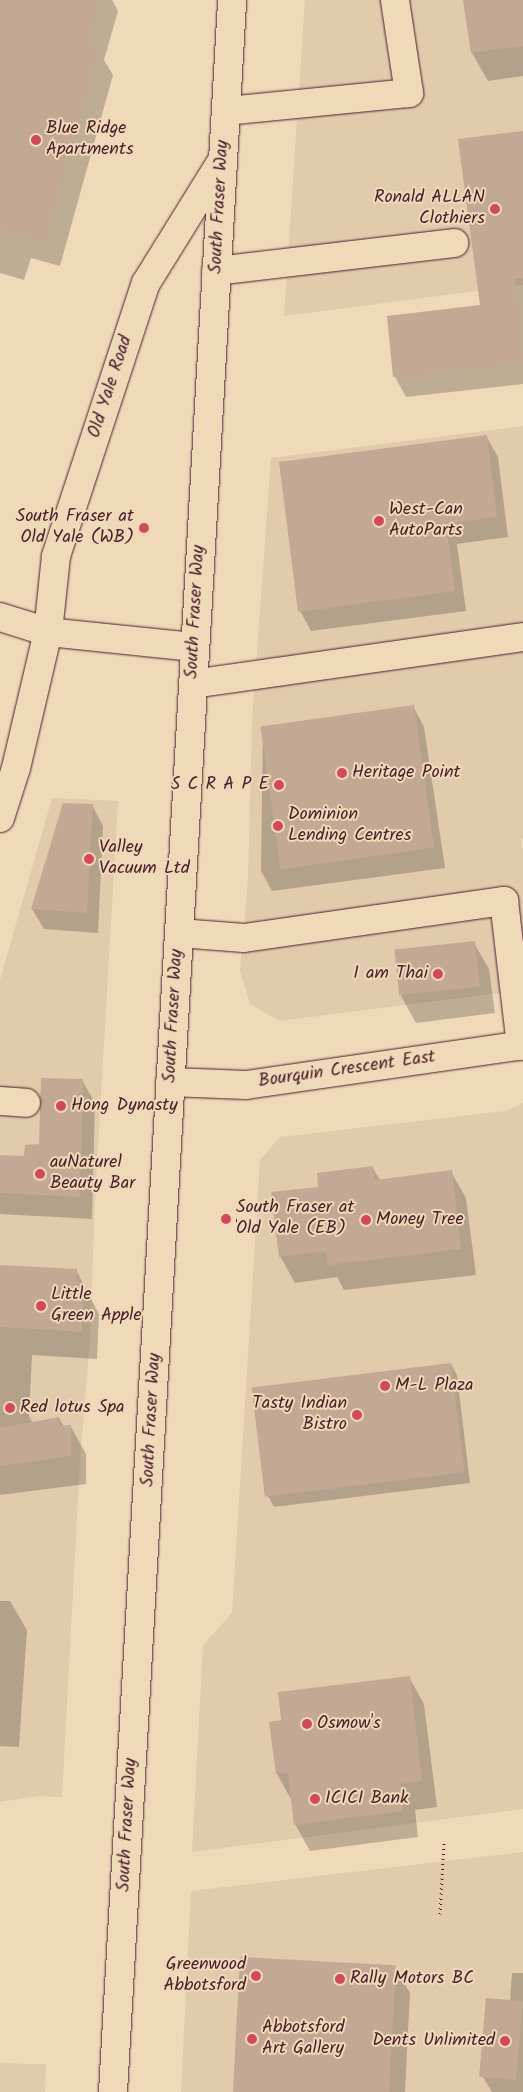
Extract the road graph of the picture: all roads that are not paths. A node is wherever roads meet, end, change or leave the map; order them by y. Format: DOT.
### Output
graph roads {
  1 [pos="232,0"];
  2 [pos="395,0"];
  3 [pos="226,112"];
  4 [pos="223,159"];
  5 [pos="454,243"];
  6 [pos="216,270"];
  7 [pos="0,617"];
  8 [pos="48,632"];
  9 [pos="523,637"];
  10 [pos="194,647"];
  11 [pos="193,684"];
  12 [pos="0,818"];
  13 [pos="179,933"];
  14 [pos="522,1046"];
  15 [pos="170,1082"];
  16 [pos="113,2092"];
  1 -- 3 [label="main road, South Fraser Way"];
  2 -- 3 [label="main road"];
  3 -- 4 [label="main road, South Fraser Way"];
  4 -- 6 [label="main road, South Fraser Way"];
  4 -- 8 [label="main road, Old Yale Road"];
  5 -- 6 [label="main road"];
  6 -- 10 [label="main road, South Fraser Way"];
  7 -- 8 [label="main road"];
  8 -- 10 [label="main road"];
  8 -- 12 [label="main road, Old Yale Road"];
  9 -- 11 [label="main road"];
  10 -- 11 [label="main road, South Fraser Way"];
  11 -- 13 [label="main road, South Fraser Way"];
  13 -- 14 [label="main road"];
  13 -- 15 [label="main road, South Fraser Way"];
  14 -- 15 [label="main road, Bourquin Crescent East"];
  15 -- 16 [label="main road, South Fraser Way"];
}
